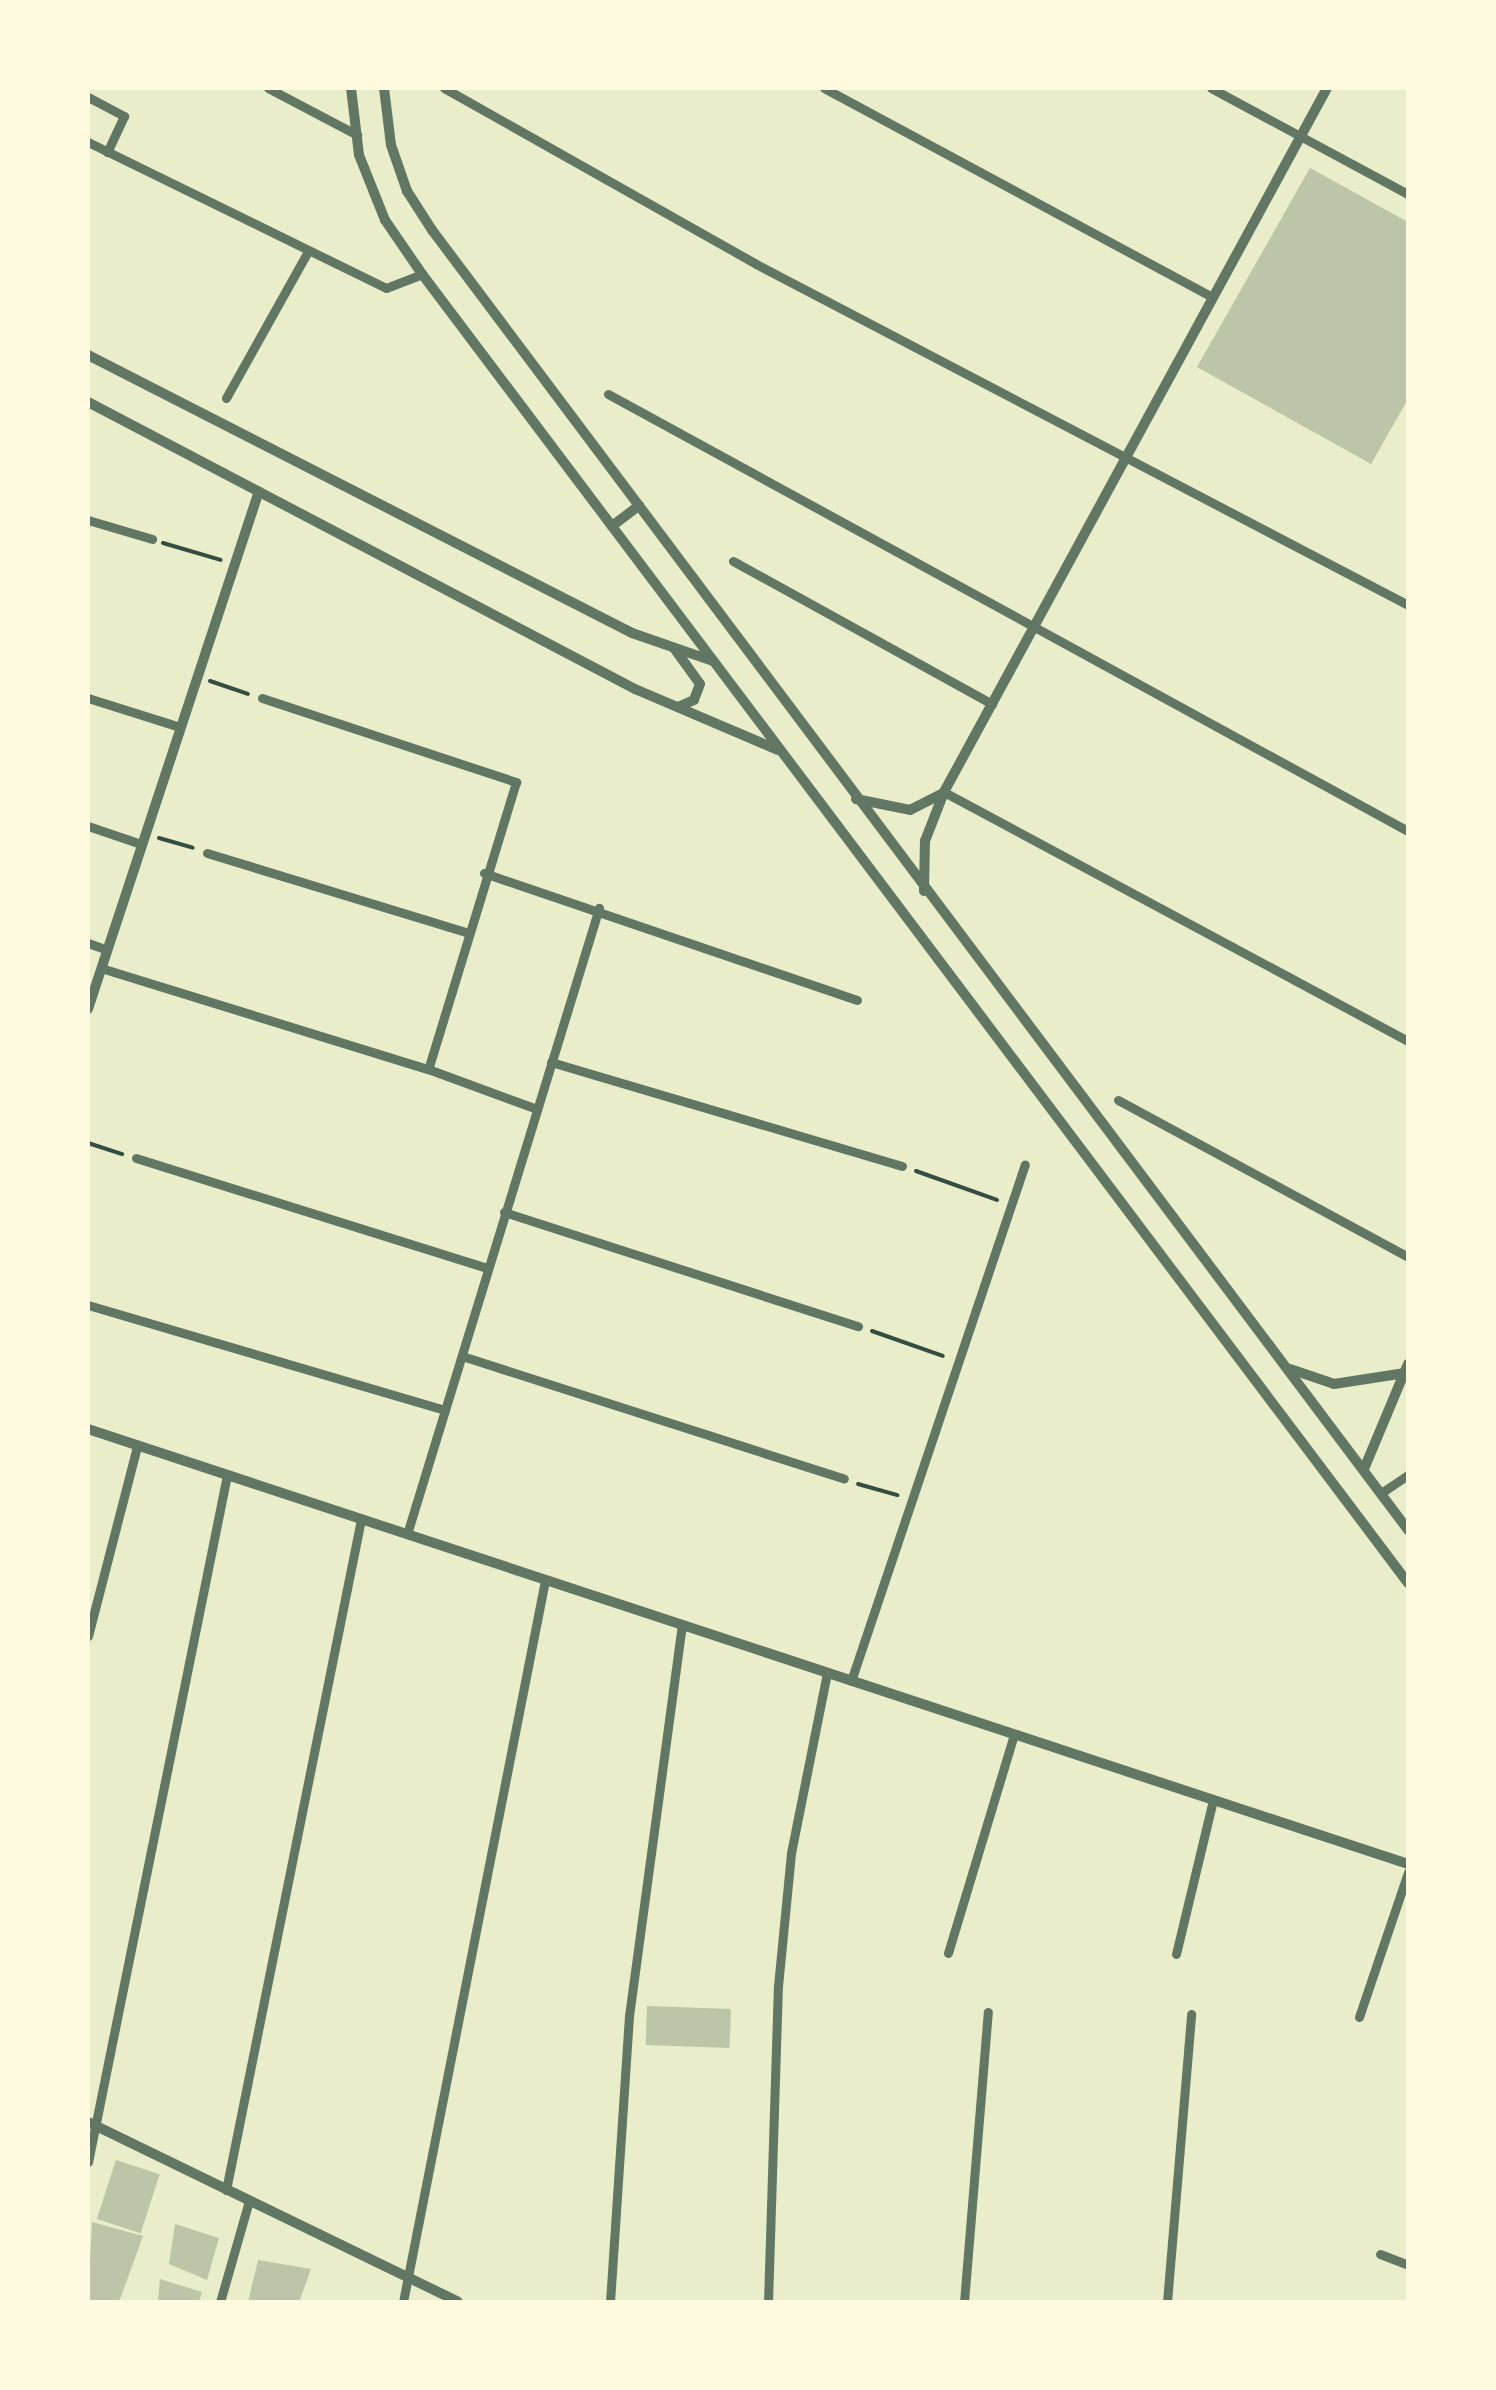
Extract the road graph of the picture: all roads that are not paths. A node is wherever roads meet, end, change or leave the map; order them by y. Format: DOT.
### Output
graph roads {
  1 [pos="268,88"];
  2 [pos="351,88"];
  3 [pos="384,88"];
  4 [pos="444,88"];
  5 [pos="824,88"];
  6 [pos="1211,88"];
  7 [pos="1327,88"];
  8 [pos="88,97"];
  9 [pos="357,136"];
  10 [pos="1300,136"];
  11 [pos="88,142"];
  12 [pos="107,152"];
  13 [pos="1408,194"];
  14 [pos="307,252"];
  15 [pos="422,274"];
  16 [pos="1212,298"];
  17 [pos="88,354"];
  18 [pos="608,394"];
  19 [pos="226,398"];
  20 [pos="88,402"];
  21 [pos="1127,455"];
  22 [pos="260,491"];
  23 [pos="640,506"];
  24 [pos="88,520"];
  25 [pos="612,526"];
  26 [pos="152,540"];
  27 [pos="733,561"];
  28 [pos="1408,605"];
  29 [pos="1034,626"];
  30 [pos="674,647"];
  31 [pos="714,661"];
  32 [pos="88,698"];
  33 [pos="262,698"];
  34 [pos="992,704"];
  35 [pos="678,707"];
  36 [pos="180,727"];
  37 [pos="782,752"];
  38 [pos="944,792"];
  39 [pos="856,799"];
  40 [pos="88,826"];
  41 [pos="1408,831"];
  42 [pos="143,839"];
  43 [pos="207,853"];
  44 [pos="484,873"];
  45 [pos="924,892"];
  46 [pos="598,908"];
  47 [pos="468,933"];
  48 [pos="88,944"];
  49 [pos="107,950"];
  50 [pos="101,968"];
  51 [pos="856,1000"];
  52 [pos="88,1009"];
  53 [pos="1408,1041"];
  54 [pos="551,1062"];
  55 [pos="428,1069"];
  56 [pos="1118,1100"];
  57 [pos="536,1109"];
  58 [pos="136,1158"];
  59 [pos="1025,1164"];
  60 [pos="902,1166"];
  61 [pos="504,1212"];
  62 [pos="1408,1257"];
  63 [pos="488,1268"];
  64 [pos="88,1304"];
  65 [pos="858,1326"];
  66 [pos="462,1356"];
  67 [pos="1288,1368"];
  68 [pos="1407,1369"];
  69 [pos="445,1410"];
  70 [pos="88,1429"];
  71 [pos="137,1446"];
  72 [pos="1364,1468"];
  73 [pos="227,1475"];
  74 [pos="1408,1475"];
  75 [pos="844,1480"];
  76 [pos="1381,1493"];
  77 [pos="361,1519"];
  78 [pos="1408,1530"];
  79 [pos="407,1534"];
  80 [pos="544,1580"];
  81 [pos="1408,1583"];
  82 [pos="682,1625"];
  83 [pos="88,1636"];
  84 [pos="827,1673"];
  85 [pos="851,1680"];
  86 [pos="1014,1734"];
  87 [pos="1213,1800"];
  88 [pos="1408,1868"];
  89 [pos="948,1953"];
  90 [pos="1176,1954"];
  91 [pos="988,2012"];
  92 [pos="1191,2014"];
  93 [pos="1359,2017"];
  94 [pos="92,2125"];
  95 [pos="88,2162"];
  96 [pos="226,2190"];
  97 [pos="248,2200"];
  98 [pos="1380,2254"];
  99 [pos="1408,2265"];
  100 [pos="410,2279"];
  101 [pos="220,2302"];
  102 [pos="403,2302"];
  103 [pos="458,2302"];
  104 [pos="610,2302"];
  105 [pos="768,2302"];
  106 [pos="964,2302"];
  107 [pos="1167,2302"];
  1 -- 9 [label="street"];
  2 -- 9 [label="street"];
  3 -- 23 [label="street"];
  4 -- 21 [label="street"];
  5 -- 16 [label="street"];
  6 -- 10 [label="street"];
  7 -- 10 [label="street"];
  8 -- 12 [label="street"];
  9 -- 15 [label="street"];
  10 -- 13 [label="street"];
  10 -- 16 [label="street"];
  11 -- 12 [label="street"];
  12 -- 14 [label="street"];
  14 -- 15 [label="street"];
  14 -- 19 [label="street"];
  15 -- 25 [label="street"];
  16 -- 21 [label="street"];
  17 -- 30 [label="street"];
  18 -- 29 [label="street"];
  20 -- 22 [label="street"];
  21 -- 28 [label="street"];
  21 -- 29 [label="street"];
  22 -- 35 [label="street"];
  22 -- 36 [label="street"];
  23 -- 25 [label="street"];
  23 -- 39 [label="street"];
  24 -- 26 [label="street"];
  25 -- 31 [label="street"];
  27 -- 34 [label="street"];
  29 -- 34 [label="street"];
  29 -- 41 [label="street"];
  30 -- 31 [label="street"];
  30 -- 35 [label="street"];
  31 -- 37 [label="street"];
  32 -- 36 [label="street"];
  33 -- 44 [label="street"];
  34 -- 38 [label="street"];
  35 -- 37 [label="street"];
  36 -- 42 [label="street"];
  37 -- 81 [label="street"];
  38 -- 39 [label="street"];
  38 -- 45 [label="street"];
  38 -- 53 [label="street"];
  39 -- 45 [label="street"];
  40 -- 42 [label="street"];
  42 -- 49 [label="street"];
  43 -- 47 [label="street"];
  44 -- 46 [label="street"];
  44 -- 47 [label="street"];
  45 -- 67 [label="street"];
  46 -- 51 [label="street"];
  46 -- 54 [label="street"];
  47 -- 55 [label="street"];
  48 -- 49 [label="street"];
  49 -- 50 [label="street"];
  50 -- 52 [label="street"];
  50 -- 55 [label="street"];
  54 -- 57 [label="street"];
  54 -- 60 [label="street"];
  55 -- 57 [label="street"];
  56 -- 62 [label="street"];
  57 -- 61 [label="street"];
  58 -- 63 [label="street"];
  59 -- 85 [label="street"];
  61 -- 63 [label="street"];
  61 -- 65 [label="street"];
  63 -- 66 [label="street"];
  64 -- 69 [label="street"];
  66 -- 69 [label="street"];
  66 -- 75 [label="street"];
  67 -- 68 [label="street"];
  67 -- 72 [label="street"];
  68 -- 72 [label="street"];
  69 -- 79 [label="street"];
  70 -- 71 [label="street"];
  71 -- 73 [label="street"];
  71 -- 83 [label="street"];
  72 -- 76 [label="street"];
  73 -- 77 [label="street"];
  73 -- 94 [label="street"];
  74 -- 76 [label="street"];
  76 -- 78 [label="street"];
  77 -- 79 [label="street"];
  77 -- 96 [label="street"];
  79 -- 80 [label="street"];
  80 -- 82 [label="street"];
  80 -- 100 [label="street"];
  82 -- 84 [label="street"];
  82 -- 104 [label="street"];
  84 -- 85 [label="street"];
  84 -- 105 [label="street"];
  85 -- 86 [label="street"];
  86 -- 87 [label="street"];
  86 -- 89 [label="street"];
  87 -- 88 [label="street"];
  87 -- 90 [label="street"];
  88 -- 93 [label="street"];
  91 -- 106 [label="street"];
  92 -- 107 [label="street"];
  94 -- 95 [label="street"];
  94 -- 96 [label="street"];
  96 -- 97 [label="street"];
  97 -- 100 [label="street"];
  97 -- 101 [label="street"];
  98 -- 99 [label="street"];
  100 -- 102 [label="street"];
  100 -- 103 [label="street"];
}
